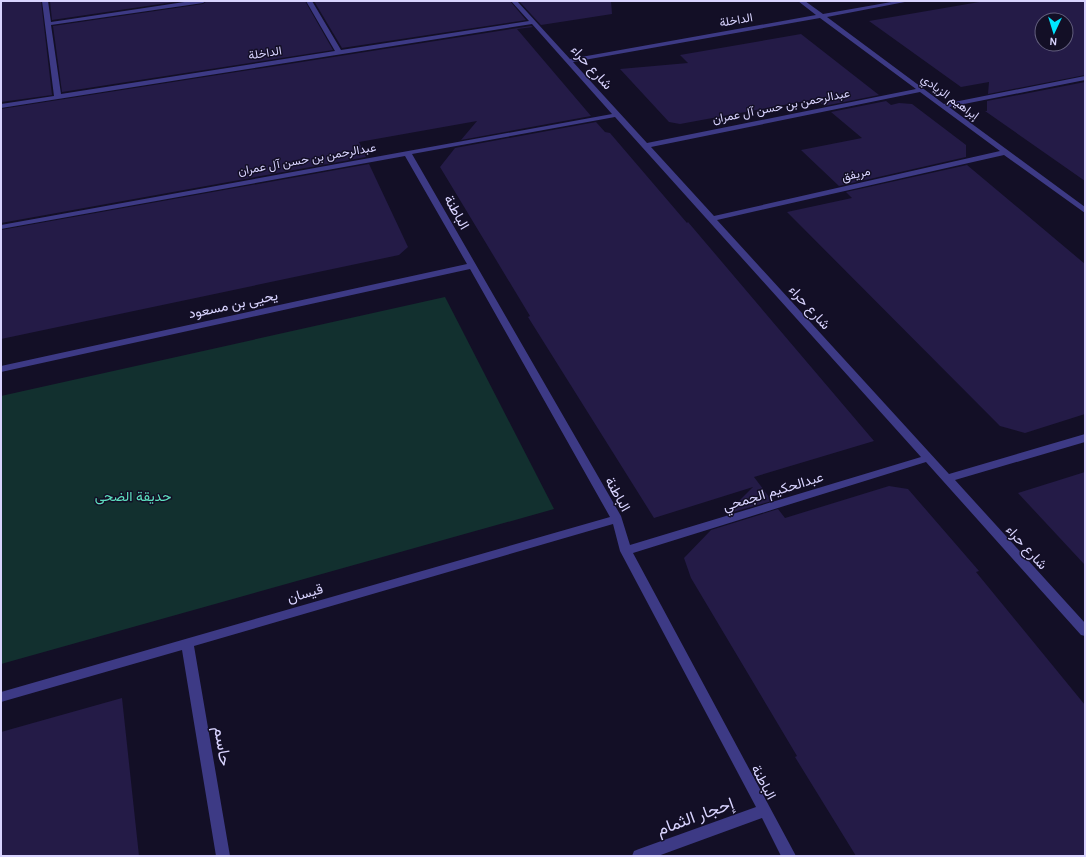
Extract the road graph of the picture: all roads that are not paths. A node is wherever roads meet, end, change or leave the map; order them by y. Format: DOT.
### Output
graph roads {
  1 [pos="45,1"];
  2 [pos="203,1"];
  3 [pos="309,1"];
  4 [pos="514,1"];
  5 [pos="802,1"];
  6 [pos="907,1"];
  7 [pos="821,16"];
  8 [pos="533,22"];
  9 [pos="48,24"];
  10 [pos="339,53"];
  11 [pos="568,61"];
  12 [pos="1085,78"];
  13 [pos="922,90"];
  14 [pos="58,96"];
  15 [pos="1,106"];
  16 [pos="944,106"];
  17 [pos="617,115"];
  18 [pos="645,146"];
  19 [pos="407,152"];
  20 [pos="1007,152"];
  21 [pos="1085,211"];
  22 [pos="711,219"];
  23 [pos="1,227"];
  24 [pos="471,266"];
  25 [pos="1,370"];
  26 [pos="1085,438"];
  27 [pos="928,458"];
  28 [pos="947,479"];
  29 [pos="617,519"];
  30 [pos="626,551"];
  31 [pos="1085,631"];
  32 [pos="187,642"];
  33 [pos="1,697"];
  34 [pos="764,811"];
  35 [pos="223,856"];
  36 [pos="639,856"];
  37 [pos="789,856"];
  1 -- 9 [label="street"];
  2 -- 9 [label="street"];
  3 -- 10 [label="street"];
  4 -- 8 [label="street, شارع حراء"];
  5 -- 7 [label="street, إبراهيم الزيادي"];
  6 -- 7 [label="street, الداخلة"];
  7 -- 11 [label="street, الداخلة"];
  7 -- 13 [label="street, إبراهيم الزيادي"];
  8 -- 10 [label="street, الداخلة"];
  8 -- 11 [label="street, شارع حراء"];
  9 -- 14 [label="street"];
  10 -- 14 [label="street, الداخلة"];
  11 -- 17 [label="street, شارع حراء"];
  12 -- 16 [label="street"];
  13 -- 16 [label="street, إبراهيم الزيادي"];
  13 -- 18 [label="street, عبدالرحمن بن حسن آل عمران"];
  14 -- 15 [label="street, الداخلة"];
  16 -- 20 [label="street, إبراهيم الزيادي"];
  17 -- 18 [label="street, شارع حراء"];
  17 -- 19 [label="street, عبدالرحمن بن حسن آل عمران"];
  18 -- 22 [label="street, شارع حراء"];
  19 -- 23 [label="street, عبدالرحمن بن حسن آل عمران"];
  19 -- 24 [label="street, الباطنة"];
  20 -- 21 [label="street, إبراهيم الزيادي"];
  20 -- 22 [label="street, مريفق"];
  22 -- 27 [label="street, شارع حراء"];
  24 -- 25 [label="street, يحيى بن مسعود"];
  24 -- 29 [label="street, الباطنة"];
  26 -- 28 [label="street"];
  27 -- 28 [label="street, شارع حراء"];
  27 -- 30 [label="street, عبدالحكيم الجمحي"];
  28 -- 31 [label="street, شارع حراء"];
  29 -- 30 [label="street, الباطنة"];
  29 -- 32 [label="street, قيسان"];
  30 -- 34 [label="street, الباطنة"];
  32 -- 33 [label="street, قيسان"];
  32 -- 35 [label="street, حاسم"];
  34 -- 36 [label="street, إحجار الثمام"];
  34 -- 37 [label="street, الباطنة"];
}
